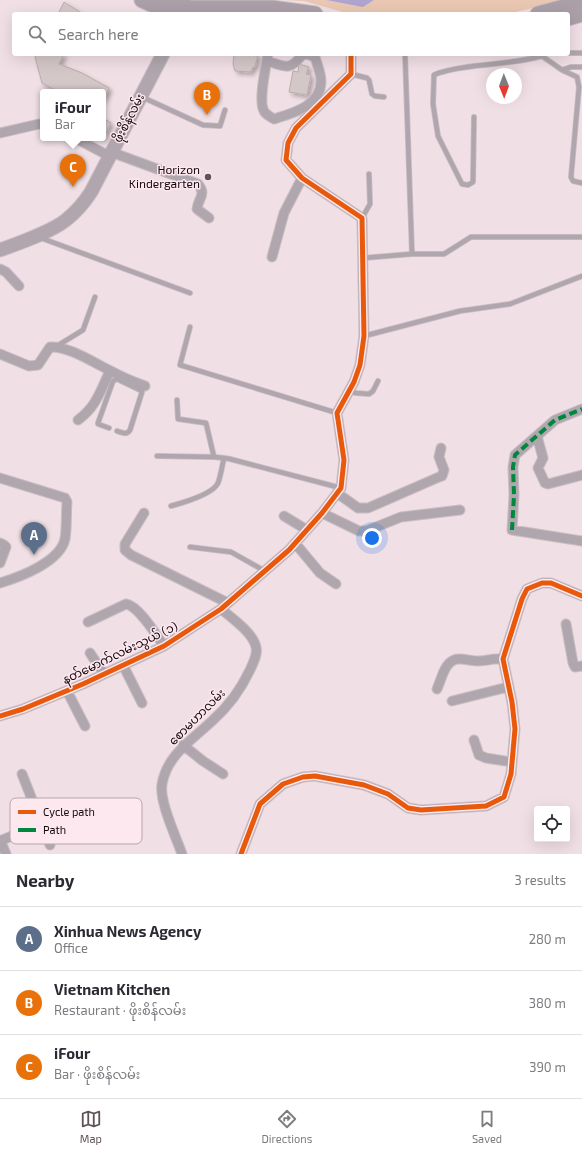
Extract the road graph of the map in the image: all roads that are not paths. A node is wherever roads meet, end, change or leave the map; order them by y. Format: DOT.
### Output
graph roads {
  1 [pos="142,0"];
  2 [pos="164,0"];
  3 [pos="580,7"];
  4 [pos="273,11"];
  5 [pos="181,12"];
  6 [pos="310,12"];
  7 [pos="550,12"];
  8 [pos="570,16"];
  9 [pos="570,53"];
  10 [pos="582,53"];
  11 [pos="162,56"];
  12 [pos="301,56"];
  13 [pos="312,56"];
  14 [pos="351,56"];
  15 [pos="405,56"];
  16 [pos="539,56"];
  17 [pos="543,56"];
  18 [pos="268,57"];
  19 [pos="582,67"];
  20 [pos="562,70"];
  21 [pos="351,74"];
  22 [pos="140,96"];
  23 [pos="384,96"];
  24 [pos="225,110"];
  25 [pos="474,117"];
  26 [pos="40,124"];
  27 [pos="0,133"];
  28 [pos="82,141"];
  29 [pos="110,154"];
  30 [pos="369,174"];
  31 [pos="302,178"];
  32 [pos="582,183"];
  33 [pos="209,218"];
  34 [pos="362,218"];
  35 [pos="36,236"];
  36 [pos="582,237"];
  37 [pos="0,250"];
  38 [pos="412,254"];
  39 [pos="272,257"];
  40 [pos="363,258"];
  41 [pos="0,269"];
  42 [pos="582,276"];
  43 [pos="19,286"];
  44 [pos="190,293"];
  45 [pos="95,297"];
  46 [pos="190,327"];
  47 [pos="364,336"];
  48 [pos="57,346"];
  49 [pos="0,354"];
  50 [pos="110,371"];
  51 [pos="378,381"];
  52 [pos="144,388"];
  53 [pos="349,391"];
  54 [pos="177,400"];
  55 [pos="582,409"];
  56 [pos="337,413"];
  57 [pos="78,420"];
  58 [pos="109,428"];
  59 [pos="117,431"];
  60 [pos="537,436"];
  61 [pos="441,448"];
  62 [pos="157,456"];
  63 [pos="214,458"];
  64 [pos="224,458"];
  65 [pos="582,475"];
  66 [pos="0,478"];
  67 [pos="339,491"];
  68 [pos="171,506"];
  69 [pos="460,510"];
  70 [pos="144,513"];
  71 [pos="322,513"];
  72 [pos="284,516"];
  73 [pos="307,530"];
  74 [pos="582,541"];
  75 [pos="0,543"];
  76 [pos="295,543"];
  77 [pos="190,548"];
  78 [pos="0,563"];
  79 [pos="265,571"];
  80 [pos="0,583"];
  81 [pos="336,584"];
  82 [pos="582,596"];
  83 [pos="225,606"];
  84 [pos="88,622"];
  85 [pos="566,624"];
  86 [pos="164,646"];
  87 [pos="90,653"];
  88 [pos="503,658"];
  89 [pos="123,665"];
  90 [pos="582,666"];
  91 [pos="104,674"];
  92 [pos="508,687"];
  93 [pos="437,689"];
  94 [pos="67,691"];
  95 [pos="452,701"];
  96 [pos="142,703"];
  97 [pos="0,716"];
  98 [pos="85,726"];
  99 [pos="474,740"];
  100 [pos="184,745"];
  101 [pos="512,762"];
  102 [pos="22,774"];
  103 [pos="223,774"];
  104 [pos="32,798"];
  105 [pos="10,836"];
  106 [pos="0,840"];
  107 [pos="6,854"];
  108 [pos="182,854"];
  109 [pos="241,854"];
  1 -- 5 [label="main road"];
  2 -- 5 [label="main road"];
  3 -- 7 [label="main road"];
  3 -- 8 [label="main road"];
  4 -- 5 [label="main road"];
  4 -- 6 [label="main road"];
  9 -- 10 [label="lane"];
  11 -- 22 [label="main road, ဖိုးစိန်လမ်း"];
  12 -- 18 [label="street"];
  13 -- 18 [label="street"];
  14 -- 21 [label="street"];
  15 -- 38 [label="lane"];
  16 -- 25 [label="lane"];
  17 -- 20 [label="lane"];
  19 -- 20 [label="lane"];
  20 -- 32 [label="lane"];
  21 -- 23 [label="lane"];
  21 -- 31 [label="street"];
  22 -- 24 [label="lane"];
  22 -- 29 [label="main road, ဖိုးစိန်လမ်း"];
  26 -- 27 [label="street"];
  28 -- 29 [label="street"];
  29 -- 33 [label="street"];
  29 -- 35 [label="main road, ဖိုးစိန်လမ်း"];
  30 -- 34 [label="lane"];
  31 -- 34 [label="street"];
  31 -- 39 [label="street"];
  34 -- 40 [label="street"];
  35 -- 37 [label="main road, ဖိုးစိန်လမ်း"];
  35 -- 44 [label="lane"];
  36 -- 38 [label="lane"];
  38 -- 40 [label="lane"];
  40 -- 47 [label="street"];
  41 -- 43 [label="street"];
  42 -- 47 [label="lane"];
  45 -- 48 [label="lane"];
  46 -- 56 [label="lane"];
  47 -- 53 [label="street"];
  48 -- 49 [label="street"];
  48 -- 50 [label="street"];
  50 -- 52 [label="street"];
  50 -- 57 [label="street"];
  51 -- 53 [label="lane"];
  52 -- 58 [label="lane"];
  52 -- 59 [label="lane"];
  53 -- 56 [label="street"];
  54 -- 63 [label="lane"];
  55 -- 60 [label="street"];
  56 -- 67 [label="street"];
  60 -- 65 [label="street"];
  60 -- 74 [label="street"];
  61 -- 67 [label="street"];
  62 -- 63 [label="lane"];
  63 -- 64 [label="lane"];
  64 -- 67 [label="lane"];
  64 -- 68 [label="lane"];
  66 -- 80 [label="street"];
  67 -- 71 [label="street, နတ်မောက်လမ်းသွယ် (၁)"];
  69 -- 71 [label="street"];
  70 -- 83 [label="street, စောမဟာလမ်း"];
  71 -- 73 [label="street, နတ်မောက်လမ်းသွယ် (၁)"];
  72 -- 73 [label="street"];
  73 -- 76 [label="street, နတ်မောက်လမ်းသွယ် (၁)"];
  75 -- 78 [label="street"];
  76 -- 79 [label="street, နတ်မောက်လမ်းသွယ် (၁)"];
  76 -- 81 [label="street"];
  77 -- 79 [label="lane"];
  79 -- 83 [label="street, နတ်မောက်လမ်းသွယ် (၁)"];
  82 -- 88 [label="street"];
  83 -- 86 [label="street, နတ်မောက်လမ်းသွယ် (၁)"];
  83 -- 100 [label="street, စောမဟာလမ်း"];
  84 -- 86 [label="street"];
  85 -- 90 [label="street"];
  86 -- 89 [label="street, နတ်မောက်လမ်းသွယ် (၁)"];
  87 -- 91 [label="street"];
  88 -- 92 [label="street"];
  88 -- 93 [label="street"];
  89 -- 91 [label="street, နတ်မောက်လမ်းသွယ် (၁)"];
  89 -- 96 [label="street"];
  91 -- 94 [label="street, နတ်မောက်လမ်းသွယ် (၁)"];
  92 -- 95 [label="street"];
  92 -- 101 [label="street"];
  94 -- 97 [label="street, နတ်မောက်လမ်းသွယ် (၁)"];
  94 -- 98 [label="street"];
  99 -- 101 [label="street"];
  100 -- 103 [label="street"];
  100 -- 108 [label="street, စောမဟာလမ်း"];
  101 -- 109 [label="street"];
  102 -- 104 [label="street"];
  105 -- 106 [label="street"];
  106 -- 107 [label="street"];
}
